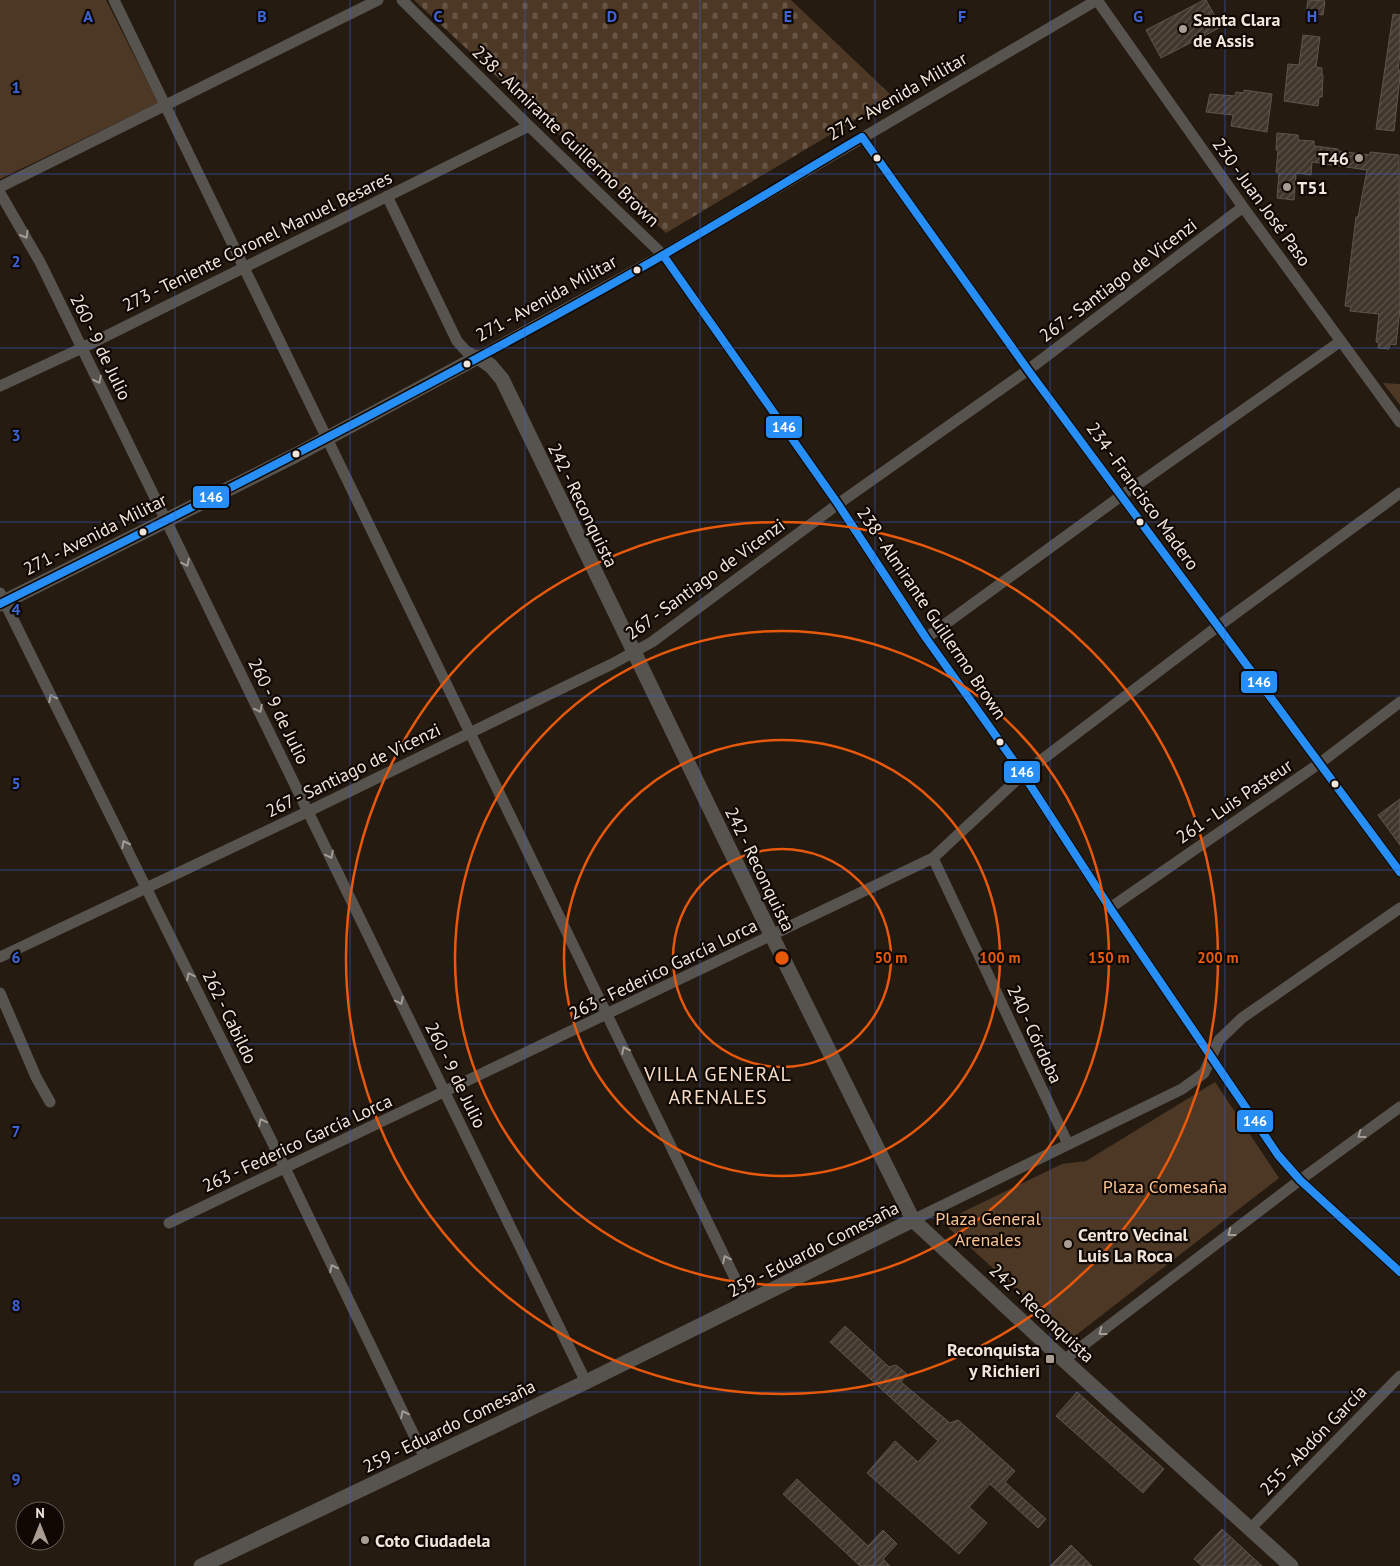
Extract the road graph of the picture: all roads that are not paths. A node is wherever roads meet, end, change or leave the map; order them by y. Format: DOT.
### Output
graph roads {
  1 [pos="114,0"];
  2 [pos="378,0"];
  3 [pos="402,0"];
  4 [pos="1097,0"];
  5 [pos="165,106"];
  6 [pos="529,126"];
  7 [pos="862,138"];
  8 [pos="0,187"];
  9 [pos="0,193"];
  10 [pos="387,196"];
  11 [pos="1243,207"];
  12 [pos="664,254"];
  13 [pos="244,267"];
  14 [pos="1341,341"];
  15 [pos="82,348"];
  16 [pos="478,357"];
  17 [pos="1028,370"];
  18 [pos="0,386"];
  19 [pos="1400,422"];
  20 [pos="327,438"];
  21 [pos="1400,493"];
  22 [pos="1121,496"];
  23 [pos="838,504"];
  24 [pos="165,520"];
  25 [pos="1,600"];
  26 [pos="1217,626"];
  27 [pos="926,638"];
  28 [pos="633,653"];
  29 [pos="1400,702"];
  30 [pos="472,733"];
  31 [pos="1320,763"];
  32 [pos="1023,774"];
  33 [pos="309,811"];
  34 [pos="933,858"];
  35 [pos="1400,872"];
  36 [pos="147,887"];
  37 [pos="1110,908"];
  38 [pos="1400,908"];
  39 [pos="772,936"];
  40 [pos="0,957"];
  41 [pos="0,993"];
  42 [pos="608,1015"];
  43 [pos="1212,1058"];
  44 [pos="444,1093"];
  45 [pos="50,1102"];
  46 [pos="1400,1106"];
  47 [pos="1068,1144"];
  48 [pos="285,1168"];
  49 [pos="1300,1180"];
  50 [pos="913,1220"];
  51 [pos="169,1224"];
  52 [pos="1400,1272"];
  53 [pos="748,1302"];
  54 [pos="1064,1360"];
  55 [pos="1400,1376"];
  56 [pos="586,1382"];
  57 [pos="425,1458"];
  58 [pos="1250,1529"];
  59 [pos="200,1566"];
  60 [pos="1290,1566"];
  1 -- 5 [label="street"];
  2 -- 5 [label="street"];
  3 -- 6 [label="street, 238 - Almirante Guillermo Brown"];
  4 -- 7 [label="street, 271 - Avenida Militar"];
  4 -- 11 [label="street, 230 - Juan José Paso"];
  5 -- 8 [label="street"];
  5 -- 13 [label="street"];
  6 -- 10 [label="street, 273 - Teniente Coronel Manuel Besares"];
  6 -- 12 [label="street, 238 - Almirante Guillermo Brown"];
  7 -- 12 [label="street, 271 - Avenida Militar"];
  7 -- 17 [label="street, 234 - Francisco Madero"];
  9 -- 15 [label="street, 260 - 9 de Julio, one-way"];
  10 -- 13 [label="street, 273 - Teniente Coronel Manuel Besares"];
  10 -- 16 [label="street, 242 - Reconquista"];
  11 -- 14 [label="street, 230 - Juan José Paso"];
  11 -- 17 [label="street, 267 - Santiago de Vicenzi"];
  12 -- 16 [label="street, 271 - Avenida Militar"];
  12 -- 23 [label="street, 238 - Almirante Guillermo Brown"];
  13 -- 15 [label="street, 273 - Teniente Coronel Manuel Besares"];
  13 -- 20 [label="street"];
  14 -- 19 [label="street, 230 - Juan José Paso"];
  14 -- 22 [label="street"];
  15 -- 18 [label="street, 273 - Teniente Coronel Manuel Besares"];
  15 -- 24 [label="street, 260 - 9 de Julio, one-way"];
  16 -- 20 [label="street, 271 - Avenida Militar"];
  16 -- 28 [label="street, 242 - Reconquista"];
  17 -- 22 [label="street, 234 - Francisco Madero"];
  17 -- 23 [label="street, 267 - Santiago de Vicenzi"];
  20 -- 24 [label="street, 271 - Avenida Militar"];
  20 -- 30 [label="street"];
  21 -- 26 [label="street, 263 - Federico García Lorca"];
  22 -- 26 [label="street, 234 - Francisco Madero"];
  22 -- 27 [label="street"];
  23 -- 27 [label="street, 238 - Almirante Guillermo Brown"];
  23 -- 28 [label="street, 267 - Santiago de Vicenzi"];
  24 -- 25 [label="street, 271 - Avenida Militar"];
  24 -- 33 [label="street, 260 - 9 de Julio, one-way"];
  36 -- 25 [label="street, 262 - Cabildo, one-way"];
  26 -- 31 [label="street, 234 - Francisco Madero"];
  26 -- 32 [label="street, 263 - Federico García Lorca"];
  27 -- 32 [label="street, 238 - Almirante Guillermo Brown"];
  28 -- 30 [label="street, 267 - Santiago de Vicenzi"];
  28 -- 39 [label="street, 242 - Reconquista"];
  29 -- 31 [label="street, 261 - Luis Pasteur"];
  30 -- 33 [label="street, 267 - Santiago de Vicenzi"];
  30 -- 42 [label="street"];
  31 -- 35 [label="street, 234 - Francisco Madero"];
  31 -- 37 [label="street, 261 - Luis Pasteur"];
  32 -- 34 [label="street, 263 - Federico García Lorca"];
  32 -- 37 [label="street, 238 - Almirante Guillermo Brown"];
  33 -- 36 [label="street, 267 - Santiago de Vicenzi"];
  33 -- 44 [label="street, 260 - 9 de Julio, one-way"];
  34 -- 39 [label="street, 263 - Federico García Lorca"];
  34 -- 47 [label="street, 240 - Córdoba"];
  36 -- 40 [label="street, 267 - Santiago de Vicenzi"];
  48 -- 36 [label="street, 262 - Cabildo, one-way"];
  37 -- 43 [label="street, 238 - Almirante Guillermo Brown"];
  38 -- 43 [label="street, 259 - Eduardo Comesaña"];
  39 -- 42 [label="street, 263 - Federico García Lorca"];
  39 -- 50 [label="street, 242 - Reconquista"];
  41 -- 45 [label="street"];
  42 -- 44 [label="street, 263 - Federico García Lorca"];
  53 -- 42 [label="street, one-way"];
  43 -- 47 [label="street, 259 - Eduardo Comesaña"];
  43 -- 49 [label="street, 238 - Almirante Guillermo Brown"];
  44 -- 48 [label="street, 263 - Federico García Lorca"];
  44 -- 56 [label="street, 260 - 9 de Julio"];
  46 -- 49 [label="street, one-way"];
  47 -- 50 [label="street, 259 - Eduardo Comesaña"];
  48 -- 51 [label="street, 263 - Federico García Lorca"];
  57 -- 48 [label="street, 262 - Cabildo, one-way"];
  49 -- 52 [label="street, 238 - Almirante Guillermo Brown"];
  49 -- 54 [label="street, one-way"];
  50 -- 53 [label="street, 259 - Eduardo Comesaña"];
  50 -- 54 [label="street, 242 - Reconquista"];
  53 -- 56 [label="street, 259 - Eduardo Comesaña"];
  54 -- 58 [label="street, 242 - Reconquista"];
  55 -- 58 [label="street, 255 - Abdón García"];
  56 -- 57 [label="street, 259 - Eduardo Comesaña"];
  57 -- 59 [label="street, 259 - Eduardo Comesaña"];
  58 -- 60 [label="street, 242 - Reconquista"];
}
